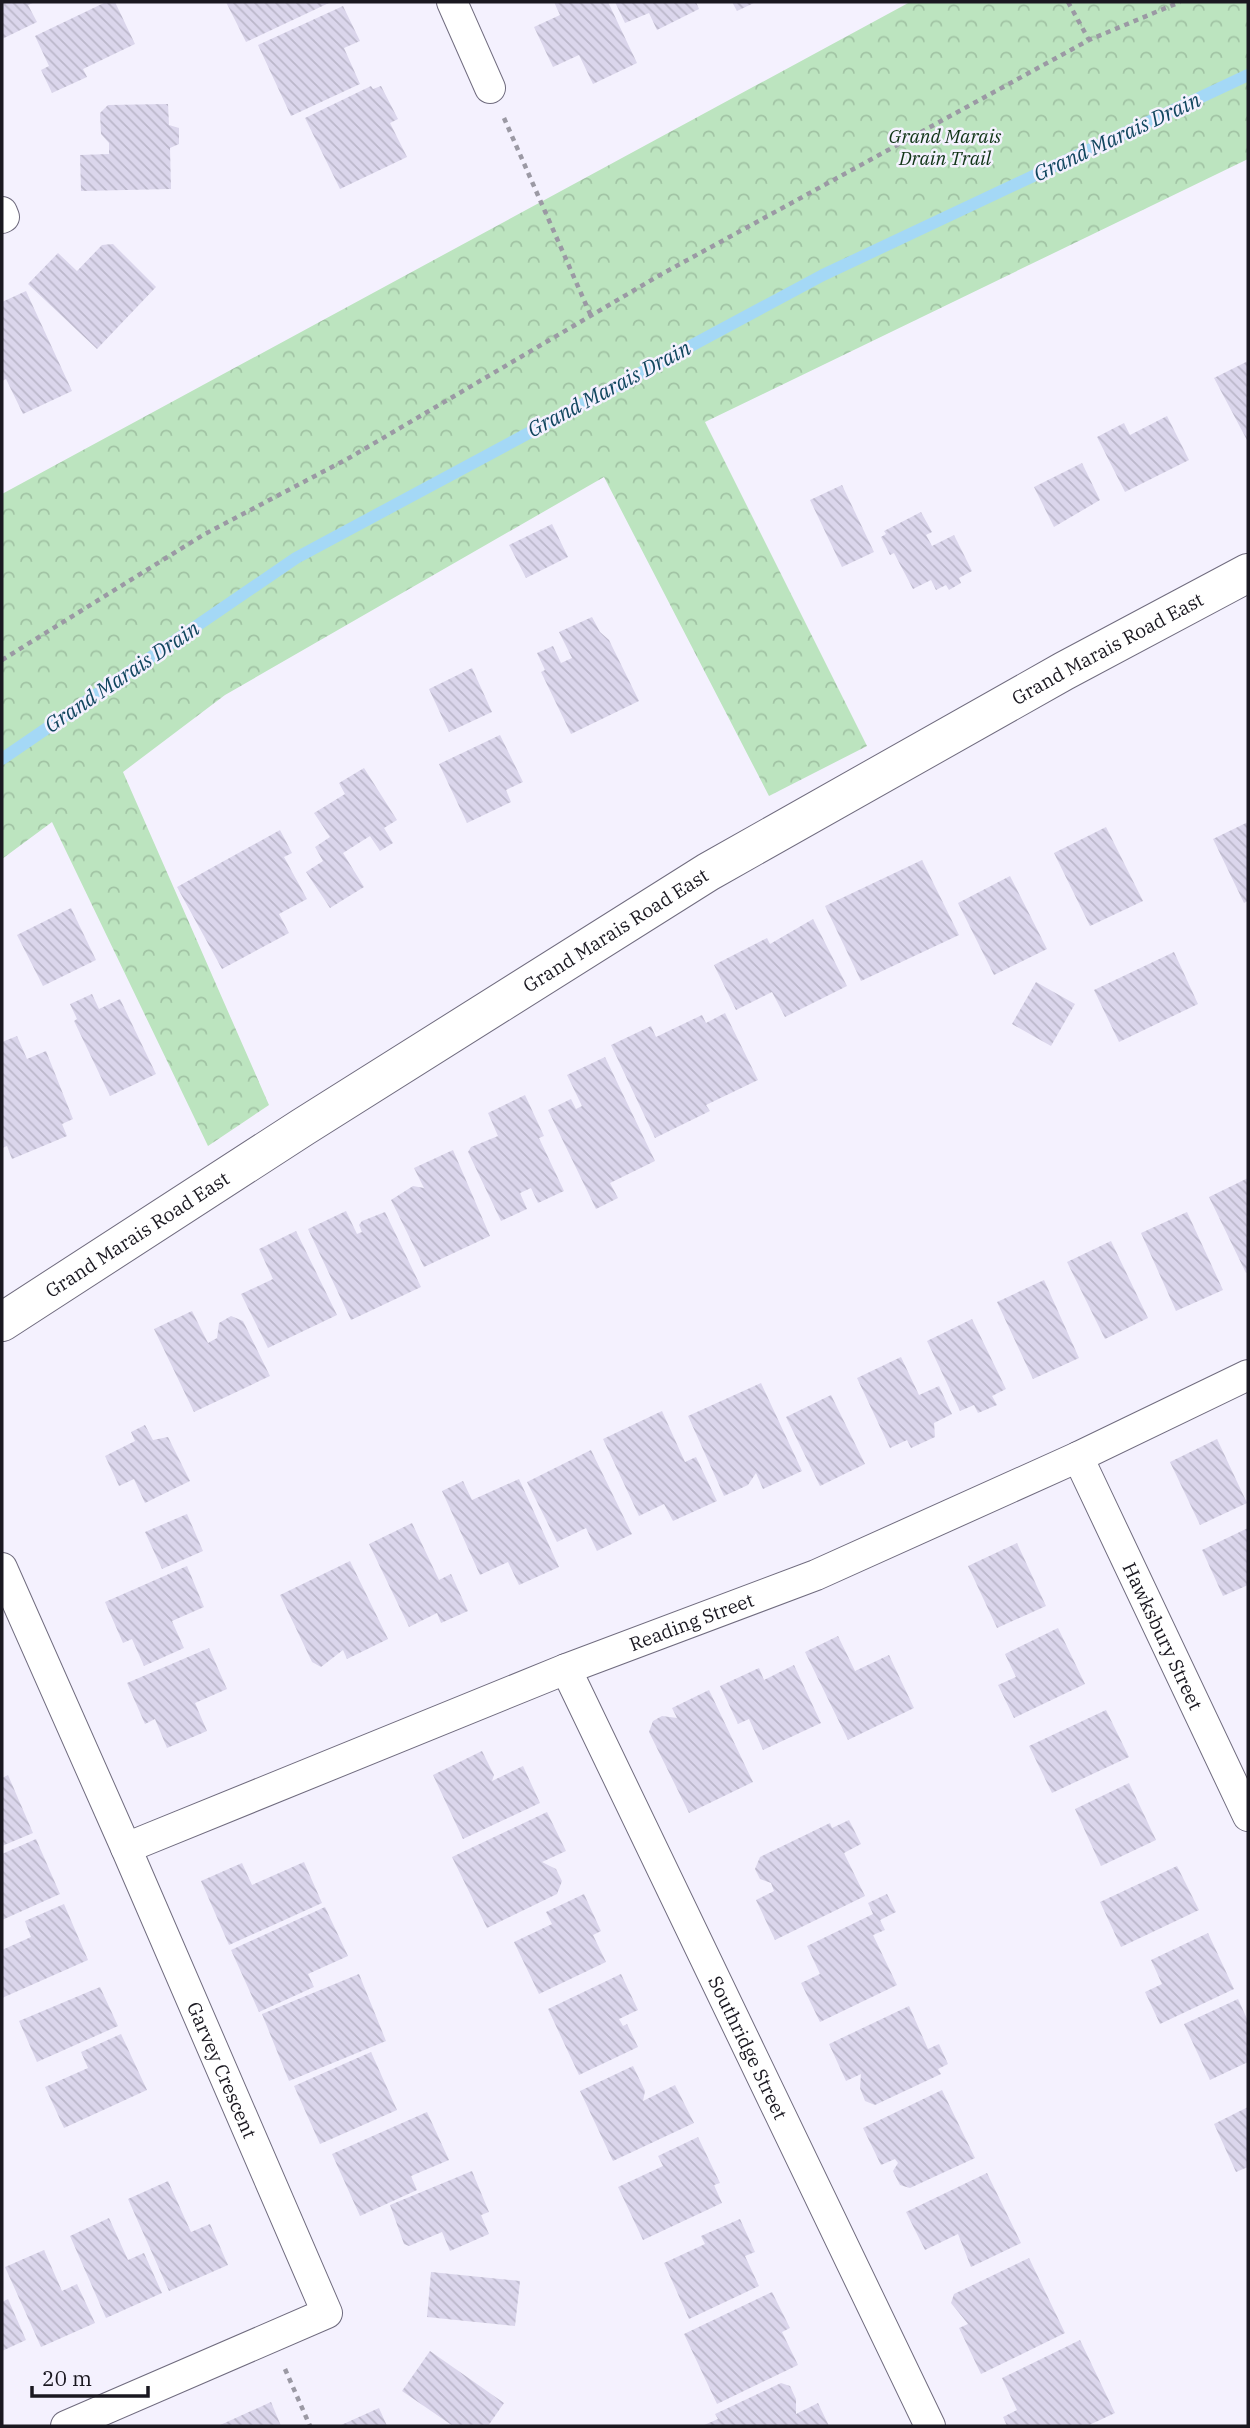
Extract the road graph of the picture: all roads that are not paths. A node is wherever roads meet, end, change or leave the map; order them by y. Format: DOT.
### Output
graph roads {
  1 [pos="452,2"];
  2 [pos="490,88"];
  3 [pos="2,212"];
  4 [pos="2,218"];
  5 [pos="1248,573"];
  6 [pos="2,1322"];
  7 [pos="1248,1375"];
  8 [pos="1078,1457"];
  9 [pos="2,1568"];
  10 [pos="566,1669"];
  11 [pos="1248,1815"];
  12 [pos="126,1848"];
  13 [pos="66,2426"];
  14 [pos="930,2426"];
  1 -- 2 [label="street"];
  3 -- 4 [label="street"];
  5 -- 6 [label="street, Grand Marais Road East"];
  7 -- 8 [label="street, Reading Street"];
  8 -- 10 [label="street, Reading Street"];
  8 -- 11 [label="street, Hawksbury Street"];
  9 -- 12 [label="street, Garvey Crescent"];
  10 -- 12 [label="street, Reading Street"];
  10 -- 14 [label="street, Southridge Street"];
  12 -- 13 [label="street, Garvey Crescent"];
}
